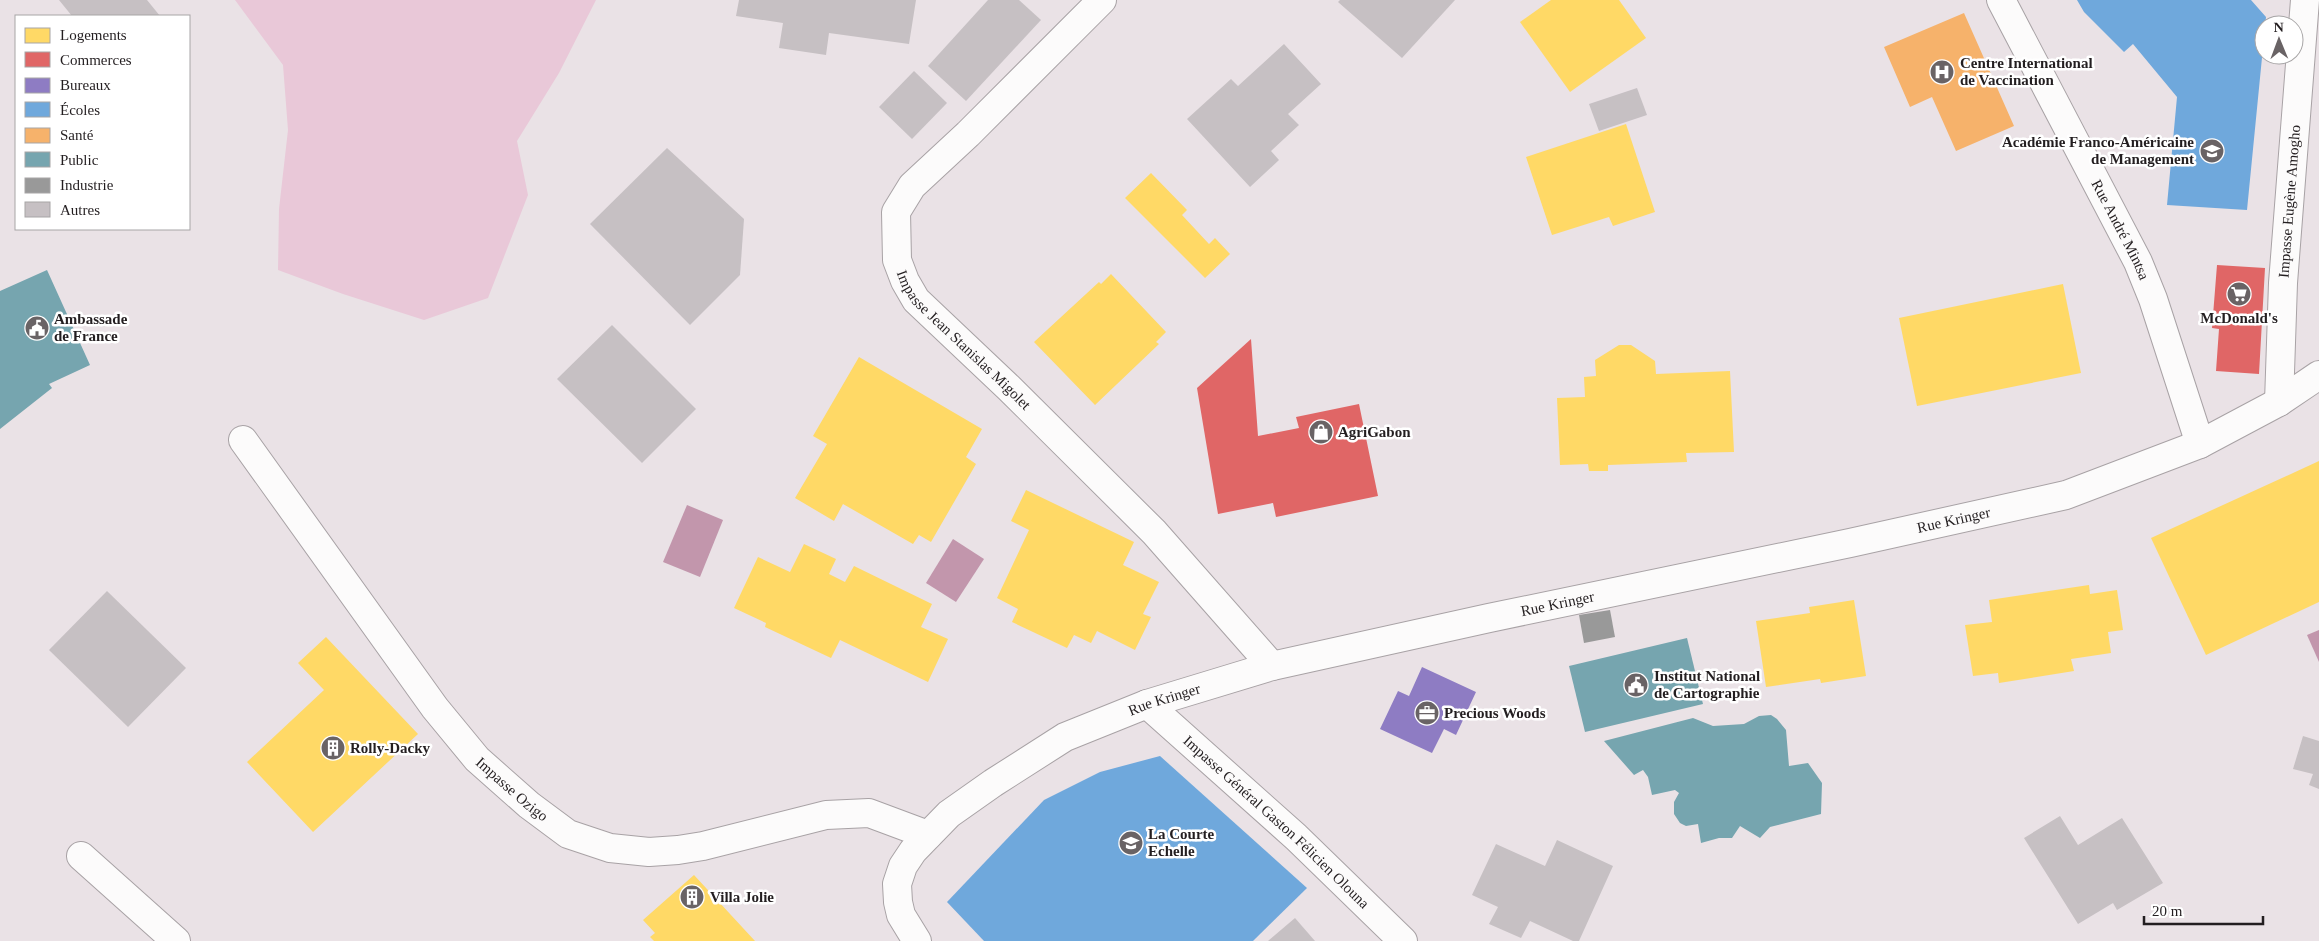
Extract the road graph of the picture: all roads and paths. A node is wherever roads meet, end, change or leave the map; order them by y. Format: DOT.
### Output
graph roads {
  1 [pos="1102,0"];
  2 [pos="2001,0"];
  3 [pos="2305,0"];
  4 [pos="2319,375"];
  5 [pos="2279,402"];
  6 [pos="243,440"];
  7 [pos="2200,444"];
  8 [pos="1272,666"];
  9 [pos="1147,704"];
  10 [pos="928,834"];
  11 [pos="81,856"];
  12 [pos="176,941"];
  13 [pos="917,941"];
  14 [pos="1403,941"];
  1 -- 8 [label="street, Impasse Jean Stanislas Migolet"];
  2 -- 7 [label="street, Rue André Mintsa"];
  3 -- 5 [label="street, Impasse Eugène Amogho"];
  4 -- 5 [label="street, Rue Kringer"];
  5 -- 7 [label="street, Rue Kringer"];
  6 -- 10 [label="street, Impasse Ozigo"];
  7 -- 8 [label="street, Rue Kringer"];
  8 -- 9 [label="street, Rue Kringer"];
  9 -- 10 [label="street, Rue Kringer"];
  9 -- 14 [label="street, Impasse Général Gaston Félicien Olouna"];
  10 -- 13 [label="street, Rue Kringer"];
  11 -- 12 [label="street"];
}
